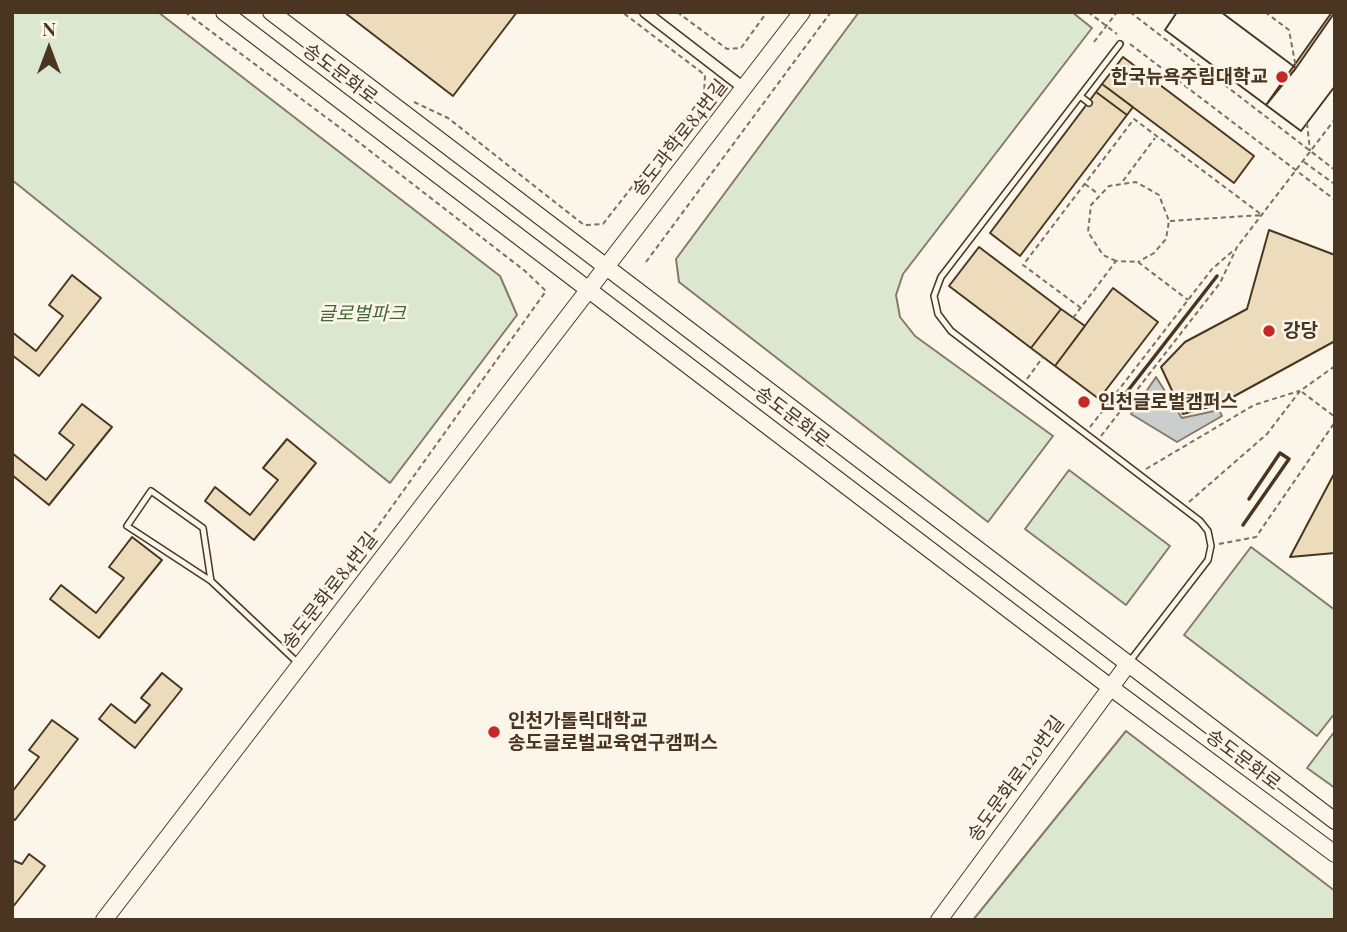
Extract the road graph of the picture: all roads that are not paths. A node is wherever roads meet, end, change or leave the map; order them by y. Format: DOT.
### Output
graph roads {
  1 [pos="224,12"];
  2 [pos="271,12"];
  3 [pos="645,12"];
  4 [pos="802,12"];
  5 [pos="1120,44"];
  6 [pos="745,89"];
  7 [pos="1080,96"];
  8 [pos="1089,103"];
  9 [pos="606,268"];
  10 [pos="589,288"];
  11 [pos="211,581"];
  12 [pos="1128,664"];
  13 [pos="300,665"];
  14 [pos="1110,687"];
  15 [pos="1335,821"];
  16 [pos="1335,854"];
  17 [pos="104,920"];
  18 [pos="939,920"];
  1 -- 10 [label="street, 송도문화로"];
  2 -- 9 [label="street, 송도문화로"];
  3 -- 6 [label="street"];
  4 -- 6 [label="street, 송도과학로84번길"];
  5 -- 7 [label="lane"];
  6 -- 9 [label="street, 송도과학로84번길"];
  7 -- 8 [label="lane"];
  7 -- 12 [label="lane"];
  9 -- 10 [label="street, 송도과학로84번길"];
  9 -- 12 [label="street, 송도문화로"];
  10 -- 13 [label="street, 송도문화로84번길"];
  10 -- 14 [label="street, 송도문화로"];
  11 -- 11 [label="lane"];
  11 -- 13 [label="lane"];
  12 -- 14 [label="street, 송도문화로120번길"];
  12 -- 15 [label="street, 송도문화로"];
  13 -- 17 [label="street, 송도문화로84번길"];
  14 -- 16 [label="street, 송도문화로"];
  14 -- 18 [label="street, 송도문화로120번길"];
}
